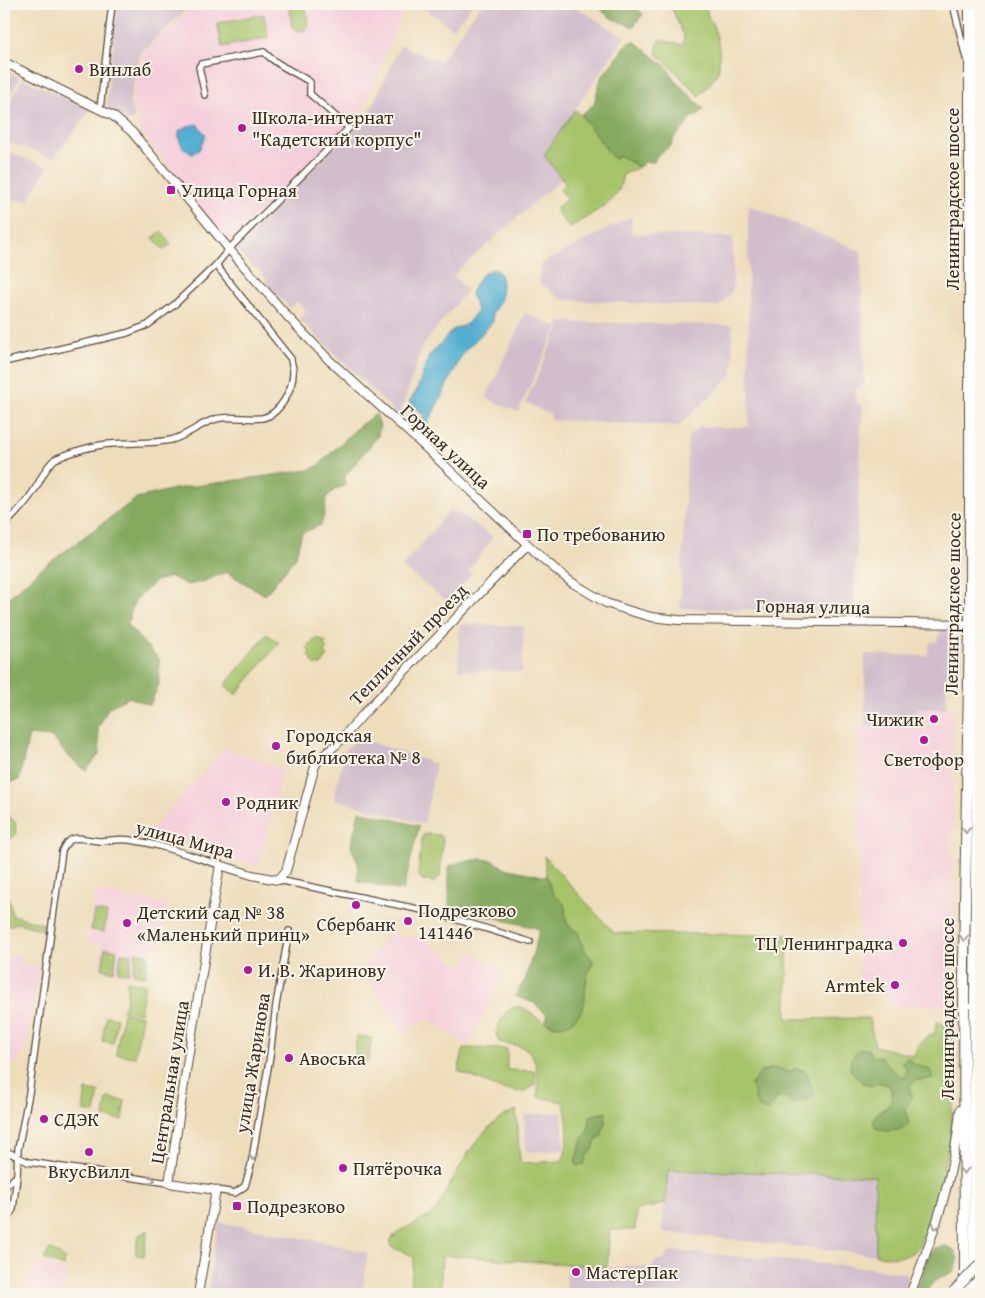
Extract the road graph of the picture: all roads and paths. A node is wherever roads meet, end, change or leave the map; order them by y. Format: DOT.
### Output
graph roads {
  1 [pos="112,4"];
  2 [pos="953,4"];
  3 [pos="970,4"];
  4 [pos="978,4"];
  5 [pos="4,62"];
  6 [pos="969,83"];
  7 [pos="205,95"];
  8 [pos="100,109"];
  9 [pos="228,249"];
  10 [pos="216,265"];
  11 [pos="4,362"];
  12 [pos="980,487"];
  13 [pos="4,526"];
  14 [pos="527,545"];
  15 [pos="980,563"];
  16 [pos="970,624"];
  17 [pos="220,865"];
  18 [pos="278,880"];
  19 [pos="288,931"];
  20 [pos="530,942"];
  21 [pos="964,1075"];
  22 [pos="4,1150"];
  23 [pos="18,1156"];
  24 [pos="17,1176"];
  25 [pos="169,1183"];
  26 [pos="4,1187"];
  27 [pos="216,1190"];
  28 [pos="4,1226"];
  29 [pos="981,1263"];
  30 [pos="952,1293"];
  31 [pos="198,1294"];
  32 [pos="910,1294"];
  33 [pos="965,1294"];
  34 [pos="975,1294"];
  1 -- 8 [label="street"];
  2 -- 6 [label="street"];
  3 -- 6 [label="highway, Ленинградское шоссе"];
  4 -- 12 [label="highway, Ленинградское шоссе"];
  5 -- 8 [label="street, Горная улица"];
  6 -- 16 [label="highway, Ленинградское шоссе"];
  7 -- 9 [label="street"];
  8 -- 9 [label="street, Горная улица"];
  9 -- 10 [label="street"];
  9 -- 14 [label="street, Горная улица"];
  10 -- 11 [label="street"];
  10 -- 13 [label="street"];
  12 -- 15 [label="highway, Ленинградское шоссе"];
  14 -- 16 [label="street, Горная улица"];
  14 -- 18 [label="street, Тепличный проезд"];
  15 -- 34 [label="highway, Ленинградское шоссе"];
  16 -- 21 [label="highway, Ленинградское шоссе, one-way"];
  17 -- 18 [label="street, улица Мира"];
  17 -- 23 [label="street, улица Мира"];
  17 -- 25 [label="street, Центральная улица"];
  18 -- 20 [label="street"];
  19 -- 27 [label="street, улица Жаринова, one-way"];
  21 -- 32 [label="street, one-way"];
  21 -- 33 [label="highway, Ленинградское шоссе, one-way"];
  22 -- 23 [label="street"];
  23 -- 24 [label="street"];
  23 -- 25 [label="street, one-way"];
  24 -- 26 [label="street"];
  24 -- 28 [label="street"];
  25 -- 27 [label="street, Центральная улица"];
  27 -- 31 [label="street"];
  29 -- 30 [label="main road, bridge"];
}
